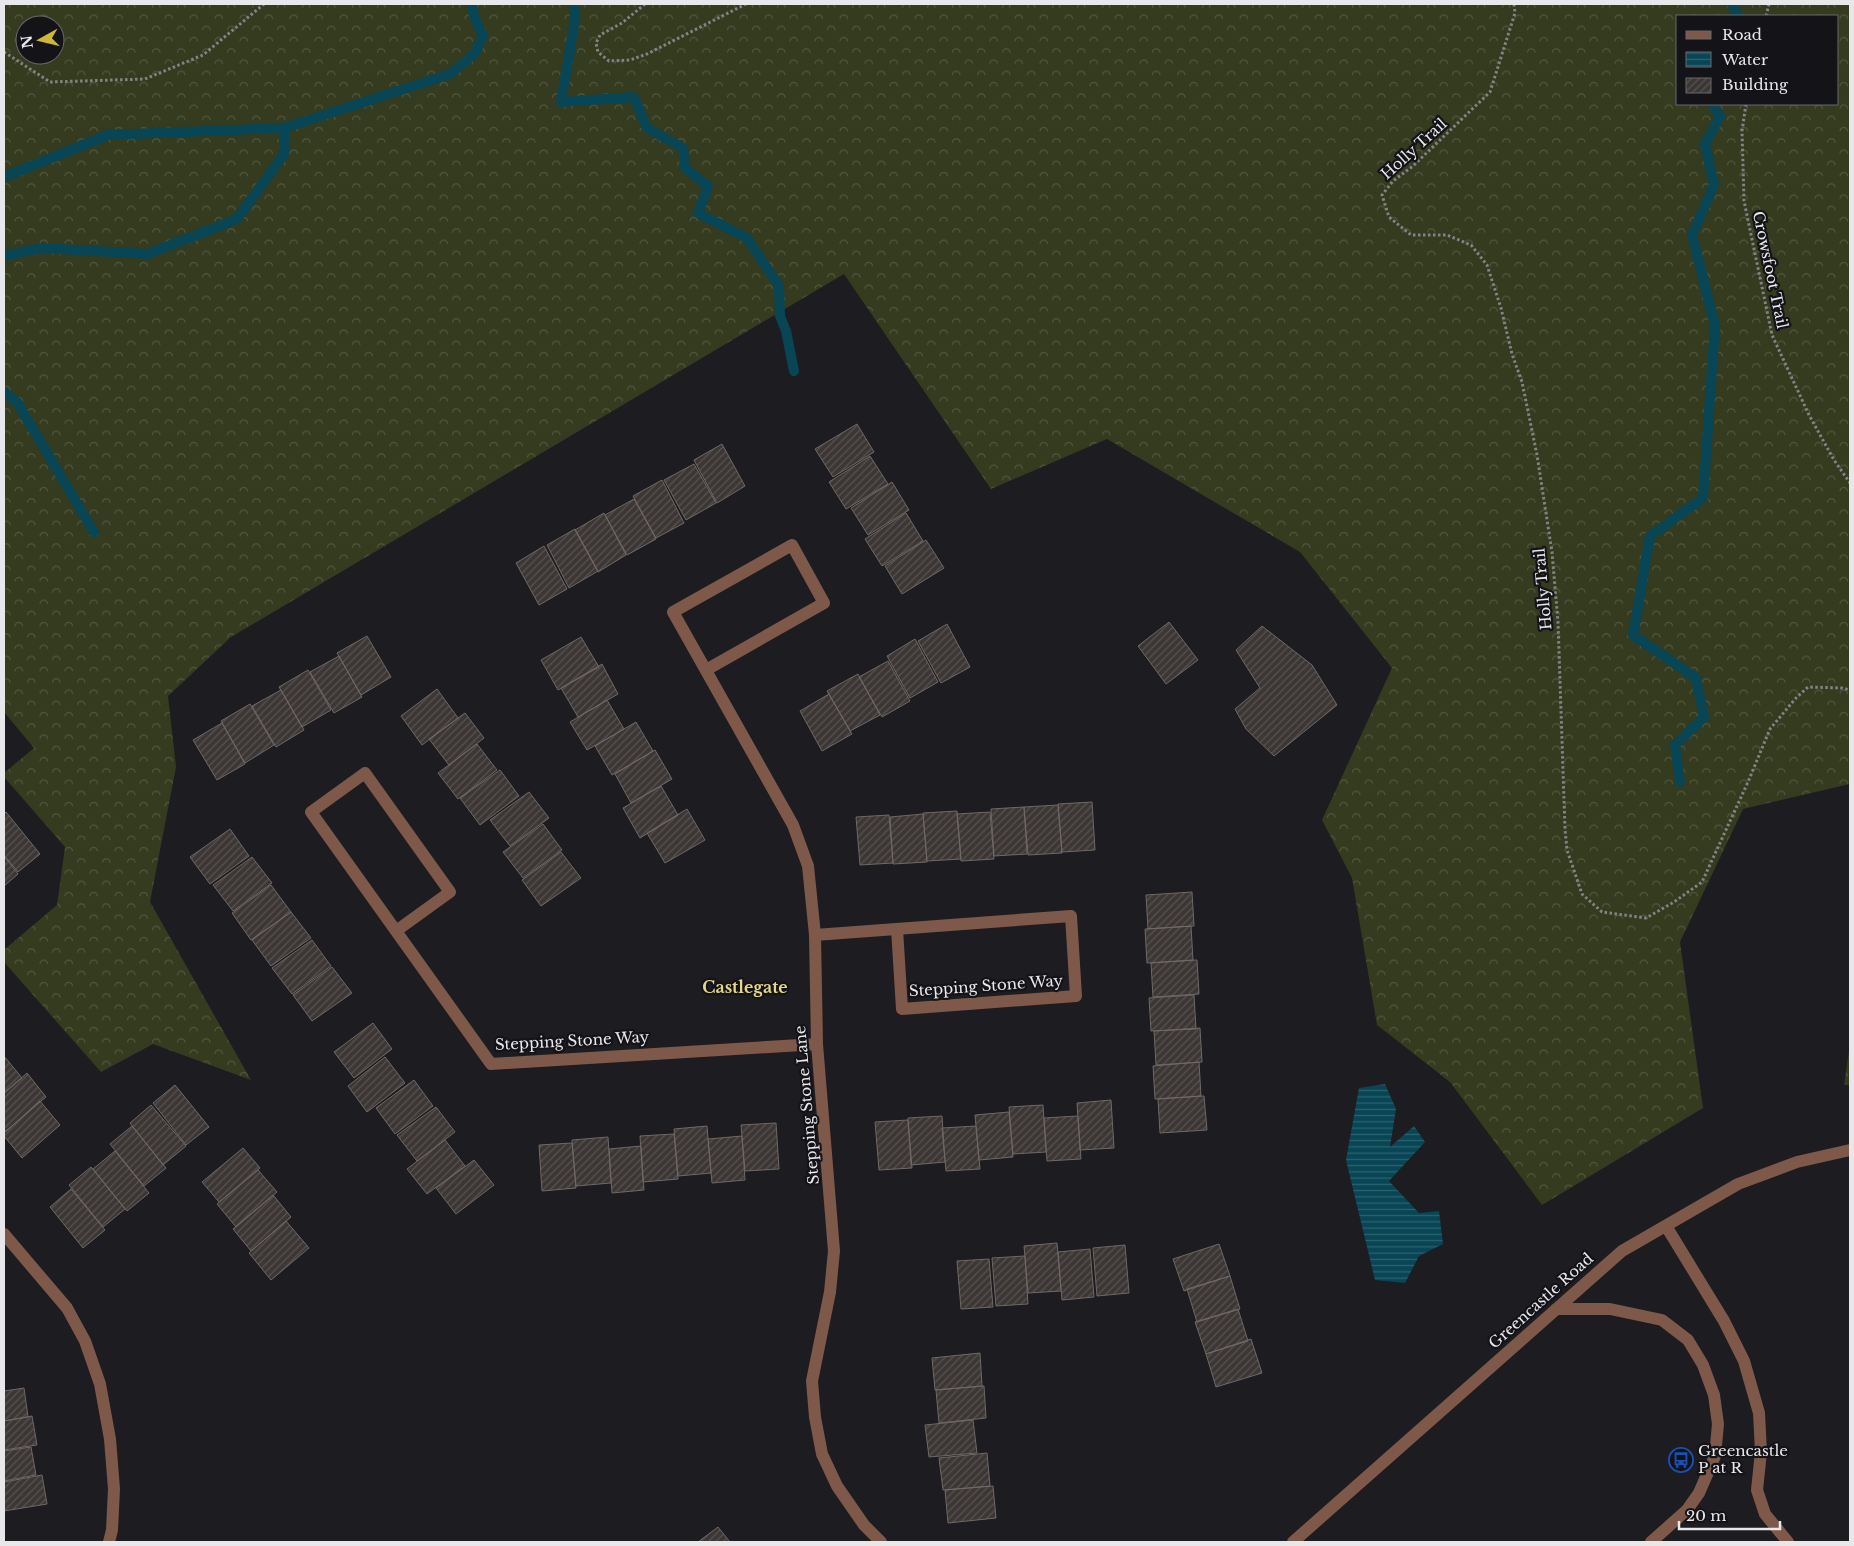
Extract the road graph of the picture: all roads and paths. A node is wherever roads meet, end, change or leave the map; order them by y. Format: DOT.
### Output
graph roads {
  1 [pos="264,4"];
  2 [pos="645,4"];
  3 [pos="746,4"];
  4 [pos="1514,4"];
  5 [pos="4,52"];
  6 [pos="1746,105"];
  7 [pos="1850,483"];
  8 [pos="706,670"];
  9 [pos="1850,690"];
  10 [pos="897,929"];
  11 [pos="396,931"];
  12 [pos="815,935"];
  13 [pos="817,1044"];
  14 [pos="1850,1150"];
  15 [pos="1666,1226"];
  16 [pos="4,1234"];
  17 [pos="1556,1309"];
  18 [pos="109,1542"];
  19 [pos="880,1542"];
  20 [pos="1293,1542"];
  21 [pos="1651,1542"];
  22 [pos="1788,1542"];
  1 -- 5 [label="path"];
  2 -- 3 [label="path"];
  4 -- 9 [label="path, Holly Trail"];
  6 -- 7 [label="path, Crowsfoot Trail"];
  8 -- 8 [label="street, Stepping Stone Lane"];
  8 -- 12 [label="street, Stepping Stone Lane"];
  10 -- 10 [label="street, Stepping Stone Way"];
  10 -- 12 [label="street, Stepping Stone Way"];
  11 -- 11 [label="street, Stepping Stone Way"];
  11 -- 13 [label="street, Stepping Stone Way"];
  12 -- 13 [label="street, Stepping Stone Lane"];
  13 -- 19 [label="street, Stepping Stone Lane"];
  14 -- 15 [label="street, Greencastle Road"];
  15 -- 17 [label="street, Greencastle Road"];
  15 -- 22 [label="street"];
  16 -- 18 [label="street"];
  17 -- 20 [label="street, Greencastle Road"];
  17 -- 21 [label="street"];
}
